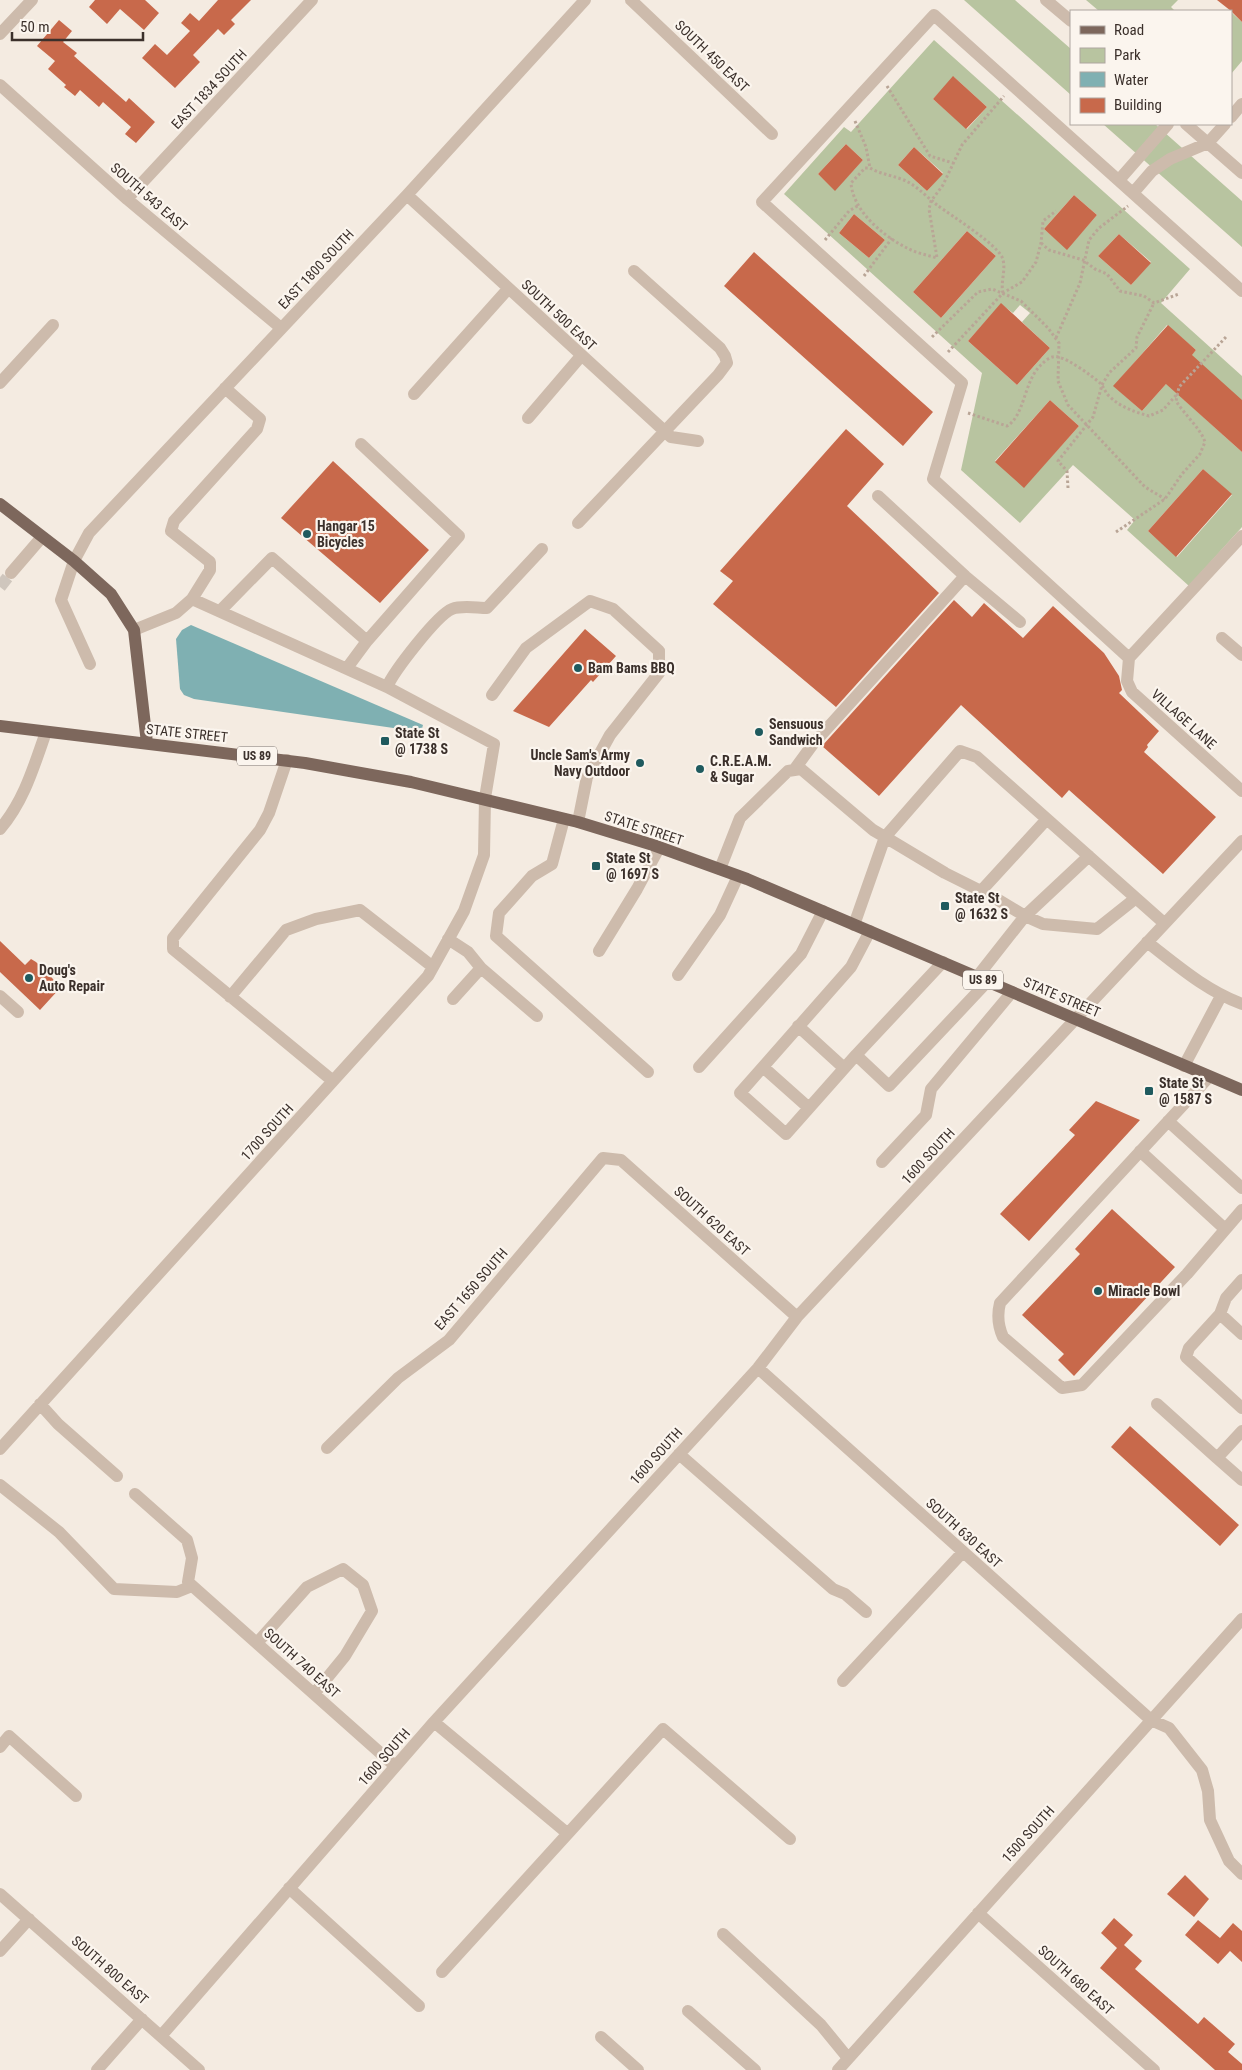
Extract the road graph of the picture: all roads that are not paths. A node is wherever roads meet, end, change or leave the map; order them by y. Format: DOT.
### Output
graph roads {
  1 [pos="32,0"];
  2 [pos="312,0"];
  3 [pos="585,0"];
  4 [pos="631,0"];
  5 [pos="1055,3"];
  6 [pos="1070,21"];
  7 [pos="0,34"];
  8 [pos="0,85"];
  9 [pos="1242,104"];
  10 [pos="1232,116"];
  11 [pos="1167,125"];
  12 [pos="1187,125"];
  13 [pos="1224,125"];
  14 [pos="772,134"];
  15 [pos="1208,143"];
  16 [pos="1242,173"];
  17 [pos="1119,180"];
  18 [pos="407,194"];
  19 [pos="1136,196"];
  20 [pos="127,199"];
  21 [pos="634,271"];
  22 [pos="508,289"];
  23 [pos="1242,291"];
  24 [pos="53,325"];
  25 [pos="282,328"];
  26 [pos="581,356"];
  27 [pos="0,383"];
  28 [pos="225,388"];
  29 [pos="414,394"];
  30 [pos="528,418"];
  31 [pos="664,431"];
  32 [pos="698,441"];
  33 [pos="361,444"];
  34 [pos="878,496"];
  35 [pos="0,505"];
  36 [pos="578,523"];
  37 [pos="1242,536"];
  38 [pos="42,537"];
  39 [pos="542,548"];
  40 [pos="74,561"];
  41 [pos="11,573"];
  42 [pos="965,576"];
  43 [pos="192,599"];
  44 [pos="220,611"];
  45 [pos="1020,622"];
  46 [pos="134,630"];
  47 [pos="1222,638"];
  48 [pos="366,641"];
  49 [pos="1242,655"];
  50 [pos="1129,658"];
  51 [pos="90,664"];
  52 [pos="347,668"];
  53 [pos="387,687"];
  54 [pos="492,695"];
  55 [pos="0,726"];
  56 [pos="46,732"];
  57 [pos="147,743"];
  58 [pos="287,760"];
  59 [pos="794,770"];
  60 [pos="1242,791"];
  61 [pos="485,798"];
  62 [pos="564,819"];
  63 [pos="1047,819"];
  64 [pos="578,822"];
  65 [pos="0,829"];
  66 [pos="885,837"];
  67 [pos="1242,840"];
  68 [pos="659,848"];
  69 [pos="1089,856"];
  70 [pos="720,869"];
  71 [pos="738,876"];
  72 [pos="981,891"];
  73 [pos="1136,898"];
  74 [pos="823,911"];
  75 [pos="1025,916"];
  76 [pos="1164,923"];
  77 [pos="854,925"];
  78 [pos="870,931"];
  79 [pos="448,939"];
  80 [pos="1147,942"];
  81 [pos="600,952"];
  82 [pos="944,962"];
  83 [pos="433,967"];
  84 [pos="481,968"];
  85 [pos="678,975"];
  86 [pos="982,980"];
  87 [pos="1012,992"];
  88 [pos="0,996"];
  89 [pos="1221,996"];
  90 [pos="230,997"];
  91 [pos="453,999"];
  92 [pos="1242,1004"];
  93 [pos="18,1012"];
  94 [pos="537,1016"];
  95 [pos="1075,1019"];
  96 [pos="798,1026"];
  97 [pos="856,1055"];
  98 [pos="1184,1066"];
  99 [pos="699,1067"];
  100 [pos="763,1067"];
  101 [pos="844,1068"];
  102 [pos="648,1072"];
  103 [pos="1209,1077"];
  104 [pos="333,1082"];
  105 [pos="1242,1090"];
  106 [pos="809,1108"];
  107 [pos="1168,1121"];
  108 [pos="1140,1151"];
  109 [pos="603,1158"];
  110 [pos="882,1162"];
  111 [pos="1242,1188"];
  112 [pos="1242,1210"];
  113 [pos="1225,1229"];
  114 [pos="1242,1280"];
  115 [pos="1220,1314"];
  116 [pos="797,1316"];
  117 [pos="1242,1334"];
  118 [pos="758,1368"];
  119 [pos="40,1404"];
  120 [pos="1158,1404"];
  121 [pos="1242,1408"];
  122 [pos="1242,1431"];
  123 [pos="327,1448"];
  124 [pos="0,1449"];
  125 [pos="678,1454"];
  126 [pos="1218,1458"];
  127 [pos="117,1476"];
  128 [pos="1242,1480"];
  129 [pos="0,1485"];
  130 [pos="135,1494"];
  131 [pos="962,1552"];
  132 [pos="190,1584"];
  133 [pos="866,1612"];
  134 [pos="1242,1619"];
  135 [pos="257,1643"];
  136 [pos="843,1681"];
  137 [pos="314,1694"];
  138 [pos="1151,1720"];
  139 [pos="434,1722"];
  140 [pos="0,1746"];
  141 [pos="395,1766"];
  142 [pos="76,1796"];
  143 [pos="567,1833"];
  144 [pos="790,1839"];
  145 [pos="1242,1874"];
  146 [pos="289,1888"];
  147 [pos="0,1894"];
  148 [pos="978,1913"];
  149 [pos="29,1919"];
  150 [pos="724,1934"];
  151 [pos="0,1951"];
  152 [pos="442,1972"];
  153 [pos="419,2006"];
  154 [pos="688,2011"];
  155 [pos="142,2019"];
  156 [pos="161,2036"];
  157 [pos="602,2038"];
  158 [pos="848,2058"];
  159 [pos="97,2070"];
  160 [pos="199,2070"];
  161 [pos="638,2070"];
  162 [pos="755,2070"];
  163 [pos="838,2070"];
  164 [pos="1154,2070"];
  1 -- 7 [label="street"];
  2 -- 20 [label="street, EAST 1834 SOUTH"];
  3 -- 18 [label="street, EAST 1800 SOUTH"];
  4 -- 14 [label="street, SOUTH 450 EAST"];
  5 -- 6 [label="street"];
  8 -- 20 [label="street, SOUTH 543 EAST"];
  9 -- 10 [label="street"];
  11 -- 17 [label="street"];
  12 -- 15 [label="street"];
  13 -- 15 [label="street"];
  15 -- 16 [label="street"];
  15 -- 19 [label="street"];
  17 -- 19 [label="street"];
  17 -- 50 [label="street"];
  18 -- 22 [label="street, SOUTH 500 EAST"];
  18 -- 25 [label="street, EAST 1800 SOUTH"];
  19 -- 23 [label="street"];
  20 -- 25 [label="street, SOUTH 543 EAST"];
  21 -- 31 [label="street"];
  22 -- 26 [label="street, SOUTH 500 EAST"];
  22 -- 29 [label="street"];
  24 -- 27 [label="street"];
  25 -- 28 [label="street, EAST 1800 SOUTH"];
  26 -- 30 [label="street"];
  26 -- 31 [label="street, SOUTH 500 EAST"];
  28 -- 40 [label="street, EAST 1800 SOUTH"];
  28 -- 43 [label="street"];
  31 -- 32 [label="street, SOUTH 500 EAST"];
  31 -- 36 [label="street"];
  33 -- 48 [label="street"];
  34 -- 42 [label="street"];
  35 -- 38 [label="main road"];
  37 -- 50 [label="street"];
  38 -- 40 [label="main road"];
  38 -- 41 [label="street"];
  39 -- 53 [label="street"];
  40 -- 46 [label="main road"];
  40 -- 51 [label="street, EAST 1800 SOUTH"];
  42 -- 45 [label="street"];
  42 -- 59 [label="street"];
  43 -- 44 [label="street"];
  43 -- 46 [label="street"];
  44 -- 48 [label="street"];
  44 -- 52 [label="street"];
  46 -- 57 [label="main road"];
  47 -- 49 [label="street"];
  48 -- 52 [label="street"];
  50 -- 60 [label="street, VILLAGE LANE"];
  52 -- 53 [label="street"];
  53 -- 61 [label="street, 1700 SOUTH"];
  54 -- 64 [label="street"];
  55 -- 56 [label="main road, STATE STREET / US 89"];
  56 -- 57 [label="main road, STATE STREET / US 89"];
  56 -- 65 [label="street"];
  57 -- 58 [label="main road, STATE STREET / US 89"];
  58 -- 61 [label="main road, STATE STREET / US 89"];
  58 -- 90 [label="street"];
  59 -- 66 [label="street"];
  59 -- 70 [label="street"];
  61 -- 62 [label="main road, STATE STREET / US 89"];
  61 -- 79 [label="street, 1700 SOUTH"];
  62 -- 64 [label="main road, STATE STREET / US 89"];
  62 -- 102 [label="street"];
  63 -- 66 [label="street"];
  63 -- 69 [label="street"];
  63 -- 72 [label="street"];
  64 -- 68 [label="main road, STATE STREET / US 89"];
  66 -- 72 [label="street"];
  66 -- 77 [label="street"];
  67 -- 76 [label="street, 1600 SOUTH"];
  68 -- 70 [label="main road, STATE STREET / US 89"];
  68 -- 81 [label="street"];
  69 -- 73 [label="street"];
  69 -- 75 [label="street"];
  70 -- 71 [label="main road, STATE STREET / US 89"];
  71 -- 74 [label="main road, STATE STREET / US 89"];
  71 -- 85 [label="street"];
  72 -- 75 [label="street"];
  73 -- 75 [label="street"];
  73 -- 76 [label="street"];
  74 -- 77 [label="main road, STATE STREET / US 89"];
  74 -- 99 [label="street"];
  75 -- 86 [label="street"];
  76 -- 80 [label="street, 1600 SOUTH"];
  77 -- 78 [label="main road, STATE STREET / US 89"];
  78 -- 82 [label="main road, STATE STREET / US 89"];
  78 -- 96 [label="street"];
  79 -- 83 [label="street, 1700 SOUTH"];
  79 -- 84 [label="street"];
  80 -- 89 [label="street"];
  80 -- 95 [label="street, 1600 SOUTH"];
  82 -- 86 [label="main road, STATE STREET / US 89"];
  82 -- 97 [label="street"];
  83 -- 90 [label="street"];
  83 -- 104 [label="street, 1700 SOUTH"];
  84 -- 91 [label="street"];
  84 -- 94 [label="street"];
  86 -- 87 [label="main road, STATE STREET / US 89"];
  86 -- 97 [label="street"];
  87 -- 95 [label="main road, STATE STREET / US 89"];
  87 -- 110 [label="street"];
  88 -- 93 [label="street"];
  89 -- 92 [label="street"];
  89 -- 98 [label="street"];
  90 -- 104 [label="street"];
  95 -- 98 [label="main road, STATE STREET / US 89"];
  95 -- 116 [label="street, 1600 SOUTH"];
  96 -- 100 [label="street"];
  96 -- 101 [label="street"];
  97 -- 101 [label="street"];
  98 -- 103 [label="main road, STATE STREET / US 89"];
  100 -- 106 [label="street"];
  100 -- 106 [label="street"];
  101 -- 106 [label="street"];
  103 -- 105 [label="main road, STATE STREET / US 89"];
  103 -- 107 [label="street"];
  104 -- 119 [label="street, 1700 SOUTH"];
  107 -- 108 [label="street"];
  107 -- 111 [label="street"];
  108 -- 113 [label="street"];
  108 -- 113 [label="street"];
  109 -- 116 [label="street, SOUTH 620 EAST"];
  109 -- 123 [label="street, EAST 1650 SOUTH"];
  112 -- 113 [label="street"];
  114 -- 115 [label="street"];
  115 -- 117 [label="street"];
  115 -- 121 [label="street"];
  116 -- 118 [label="street, 1600 SOUTH"];
  118 -- 125 [label="street, 1600 SOUTH"];
  118 -- 131 [label="street, SOUTH 630 EAST"];
  119 -- 124 [label="street, 1700 SOUTH"];
  119 -- 127 [label="street"];
  120 -- 126 [label="street"];
  122 -- 126 [label="street"];
  125 -- 133 [label="street"];
  125 -- 139 [label="street, 1600 SOUTH"];
  126 -- 128 [label="street"];
  129 -- 132 [label="street"];
  130 -- 132 [label="street"];
  131 -- 136 [label="street"];
  131 -- 138 [label="street, SOUTH 630 EAST"];
  132 -- 135 [label="street, SOUTH 740 EAST"];
  134 -- 138 [label="street, 1500 SOUTH"];
  135 -- 137 [label="street, SOUTH 740 EAST"];
  135 -- 137 [label="street"];
  137 -- 141 [label="street, SOUTH 740 EAST"];
  138 -- 145 [label="street, SOUTH 630 EAST"];
  138 -- 148 [label="street, 1500 SOUTH"];
  139 -- 141 [label="street, 1600 SOUTH"];
  139 -- 143 [label="street"];
  140 -- 142 [label="street"];
  141 -- 146 [label="street, 1600 SOUTH"];
  143 -- 144 [label="street"];
  143 -- 152 [label="street"];
  146 -- 153 [label="street"];
  146 -- 156 [label="street, 1600 SOUTH"];
  147 -- 149 [label="street, SOUTH 800 EAST"];
  148 -- 158 [label="street, 1500 SOUTH"];
  148 -- 164 [label="street, SOUTH 680 EAST"];
  149 -- 151 [label="street"];
  149 -- 155 [label="street, SOUTH 800 EAST"];
  150 -- 158 [label="street"];
  154 -- 162 [label="street"];
  155 -- 156 [label="street, SOUTH 800 EAST"];
  155 -- 159 [label="street"];
  156 -- 160 [label="street, SOUTH 800 EAST"];
  157 -- 161 [label="street"];
  158 -- 163 [label="street, 1500 SOUTH"];
}
